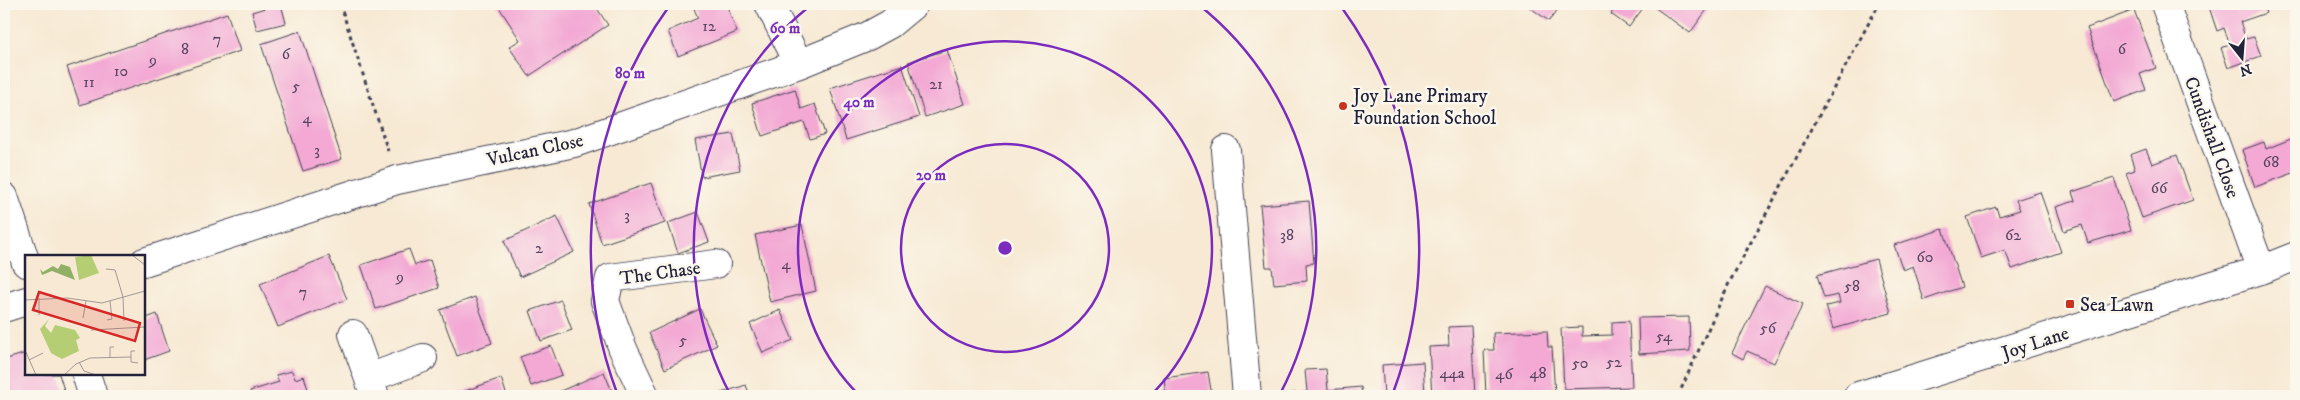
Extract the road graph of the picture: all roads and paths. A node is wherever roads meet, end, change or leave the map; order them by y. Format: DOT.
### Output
graph roads {
  1 [pos="340,4"];
  2 [pos="769,4"];
  3 [pos="914,4"];
  4 [pos="1879,4"];
  5 [pos="2165,4"];
  6 [pos="799,64"];
  7 [pos="1226,150"];
  8 [pos="397,180"];
  9 [pos="4,197"];
  10 [pos="2296,256"];
  11 [pos="25,260"];
  12 [pos="145,262"];
  13 [pos="716,264"];
  14 [pos="2261,270"];
  15 [pos="25,301"];
  16 [pos="4,308"];
  17 [pos="353,334"];
  18 [pos="423,358"];
  19 [pos="86,375"];
  20 [pos="372,387"];
  21 [pos="93,396"];
  22 [pos="645,396"];
  23 [pos="1247,396"];
  24 [pos="1678,396"];
  25 [pos="1858,396"];
  1 -- 8 [label="path"];
  2 -- 6 [label="street"];
  3 -- 6 [label="street, Vulcan Close"];
  4 -- 24 [label="path"];
  5 -- 14 [label="street, Cundishall Close"];
  6 -- 8 [label="street, Vulcan Close"];
  7 -- 23 [label="street"];
  8 -- 12 [label="street, Vulcan Close"];
  9 -- 11 [label="street"];
  10 -- 14 [label="street, Joy Lane"];
  13 -- 22 [label="street, The Chase"];
  14 -- 25 [label="street, Joy Lane"];
  15 -- 16 [label="street"];
  17 -- 20 [label="street"];
  18 -- 20 [label="street"];
  19 -- 21 [label="street"];
}
